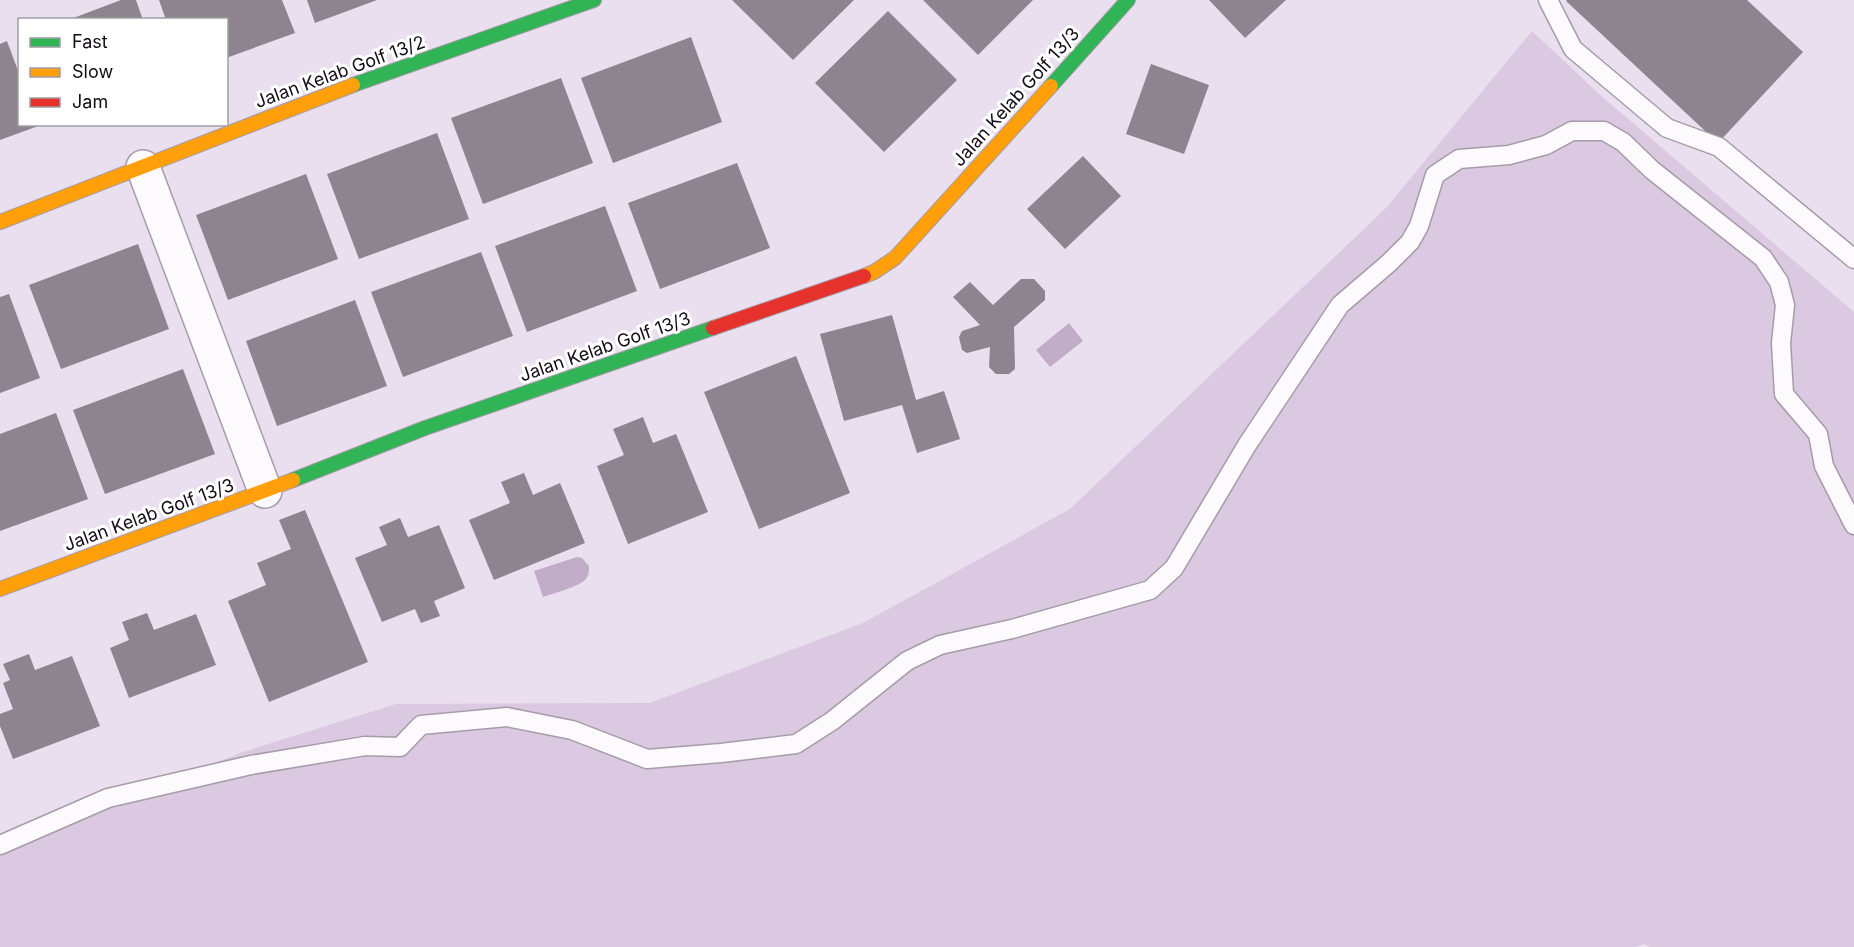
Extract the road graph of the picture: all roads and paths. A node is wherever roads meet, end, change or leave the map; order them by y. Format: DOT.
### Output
graph roads {
  1 [pos="594,0"];
  2 [pos="1128,0"];
  3 [pos="1548,0"];
  4 [pos="143,167"];
  5 [pos="0,222"];
  6 [pos="1854,259"];
  7 [pos="265,490"];
  8 [pos="1854,525"];
  9 [pos="0,589"];
  10 [pos="0,845"];
  1 -- 4 [label="street, Jalan Kelab Golf 13/2"];
  2 -- 7 [label="street, Jalan Kelab Golf 13/3"];
  3 -- 6 [label="lane"];
  4 -- 5 [label="street, Jalan Kelab Golf 13/2"];
  4 -- 7 [label="street"];
  7 -- 9 [label="street, Jalan Kelab Golf 13/3"];
  8 -- 10 [label="lane"];
}
